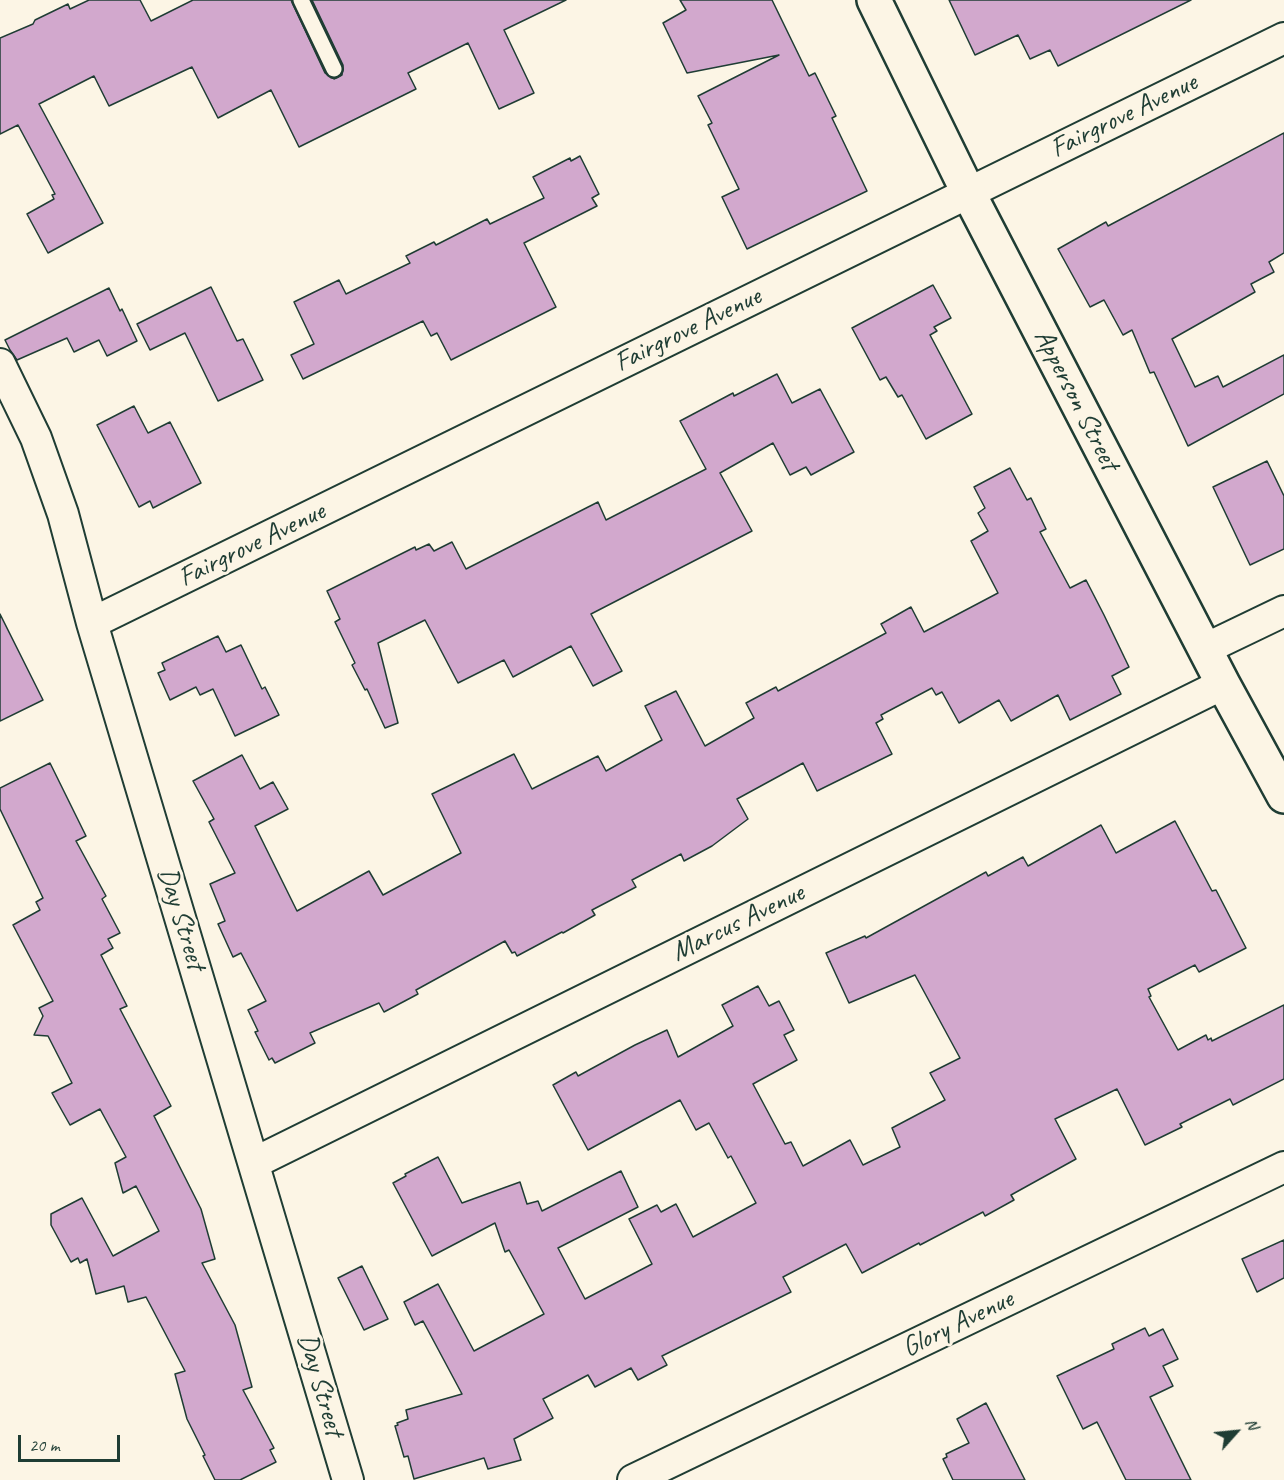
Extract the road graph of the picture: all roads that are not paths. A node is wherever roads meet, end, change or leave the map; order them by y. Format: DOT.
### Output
graph roads {
  1 [pos="301,0"];
  2 [pos="874,0"];
  3 [pos="1284,38"];
  4 [pos="334,69"];
  5 [pos="968,192"];
  6 [pos="0,364"];
  7 [pos="1284,611"];
  8 [pos="92,623"];
  9 [pos="1205,650"];
  10 [pos="1223,684"];
  11 [pos="1284,796"];
  12 [pos="254,1163"];
  13 [pos="1284,1167"];
  14 [pos="348,1480"];
  15 [pos="633,1480"];
  1 -- 4 [label="lane"];
  2 -- 5 [label="street, Apperson Street"];
  3 -- 5 [label="street, Fairgrove Avenue"];
  5 -- 8 [label="street, Fairgrove Avenue"];
  5 -- 9 [label="street, Apperson Street"];
  6 -- 8 [label="street, Day Street"];
  7 -- 9 [label="street"];
  8 -- 12 [label="street, Day Street"];
  9 -- 10 [label="street, Apperson Street"];
  10 -- 11 [label="street, Apperson Street"];
  10 -- 12 [label="street, Marcus Avenue"];
  12 -- 14 [label="street, Day Street"];
  13 -- 15 [label="street, Glory Avenue"];
}
